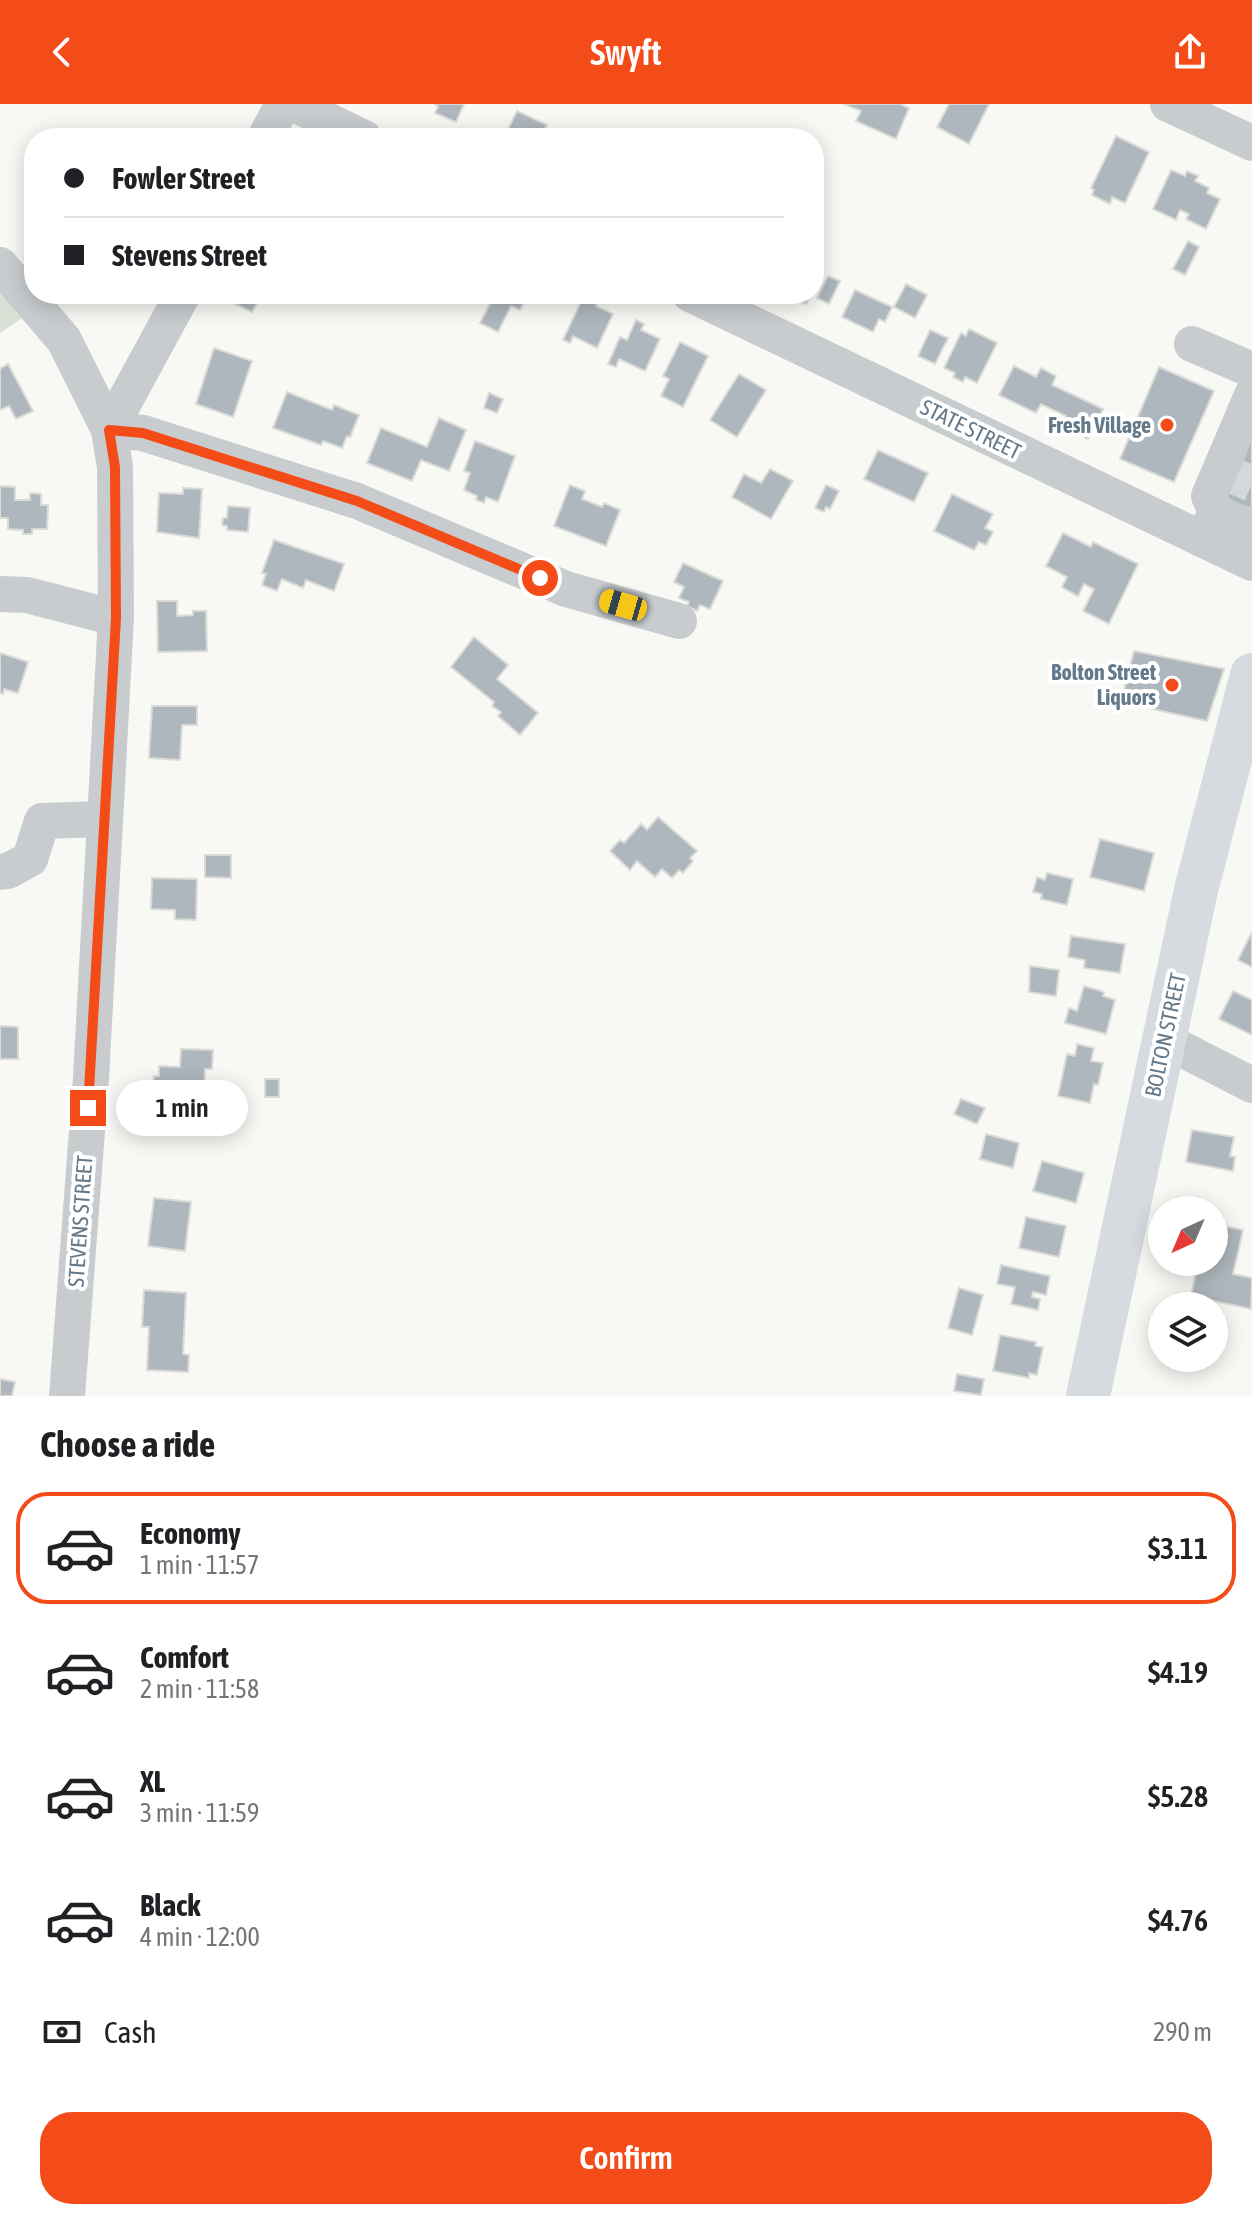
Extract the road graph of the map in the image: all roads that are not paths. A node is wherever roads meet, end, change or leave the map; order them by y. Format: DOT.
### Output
graph roads {
  1 [pos="283,104"];
  2 [pos="294,104"];
  3 [pos="1168,104"];
  4 [pos="270,128"];
  5 [pos="343,128"];
  6 [pos="1252,143"];
  7 [pos="0,265"];
  8 [pos="24,293"];
  9 [pos="33,304"];
  10 [pos="178,304"];
  11 [pos="712,304"];
  12 [pos="1192,344"];
  13 [pos="1252,370"];
  14 [pos="109,430"];
  15 [pos="1240,437"];
  16 [pos="1252,525"];
  17 [pos="1210,526"];
  18 [pos="1252,563"];
  19 [pos="0,594"];
  20 [pos="116,618"];
  21 [pos="679,621"];
  22 [pos="1250,693"];
  23 [pos="104,819"];
  24 [pos="0,872"];
  25 [pos="1164,1040"];
  26 [pos="1252,1085"];
  27 [pos="67,1396"];
  28 [pos="1088,1396"];
  1 -- 4 [label="street"];
  2 -- 5 [label="street"];
  3 -- 6 [label="street"];
  7 -- 8 [label="street, STEVENS STREET"];
  9 -- 14 [label="street, STEVENS STREET"];
  10 -- 14 [label="street"];
  11 -- 17 [label="street, STATE STREET"];
  12 -- 13 [label="street"];
  14 -- 20 [label="street, STEVENS STREET"];
  14 -- 21 [label="street"];
  15 -- 17 [label="street"];
  16 -- 17 [label="street"];
  17 -- 18 [label="street, STATE STREET"];
  19 -- 20 [label="street"];
  20 -- 23 [label="street, STEVENS STREET"];
  22 -- 25 [label="main road, BOLTON STREET"];
  23 -- 24 [label="street"];
  23 -- 27 [label="street, STEVENS STREET"];
  25 -- 26 [label="street"];
  25 -- 28 [label="main road, BOLTON STREET"];
}
